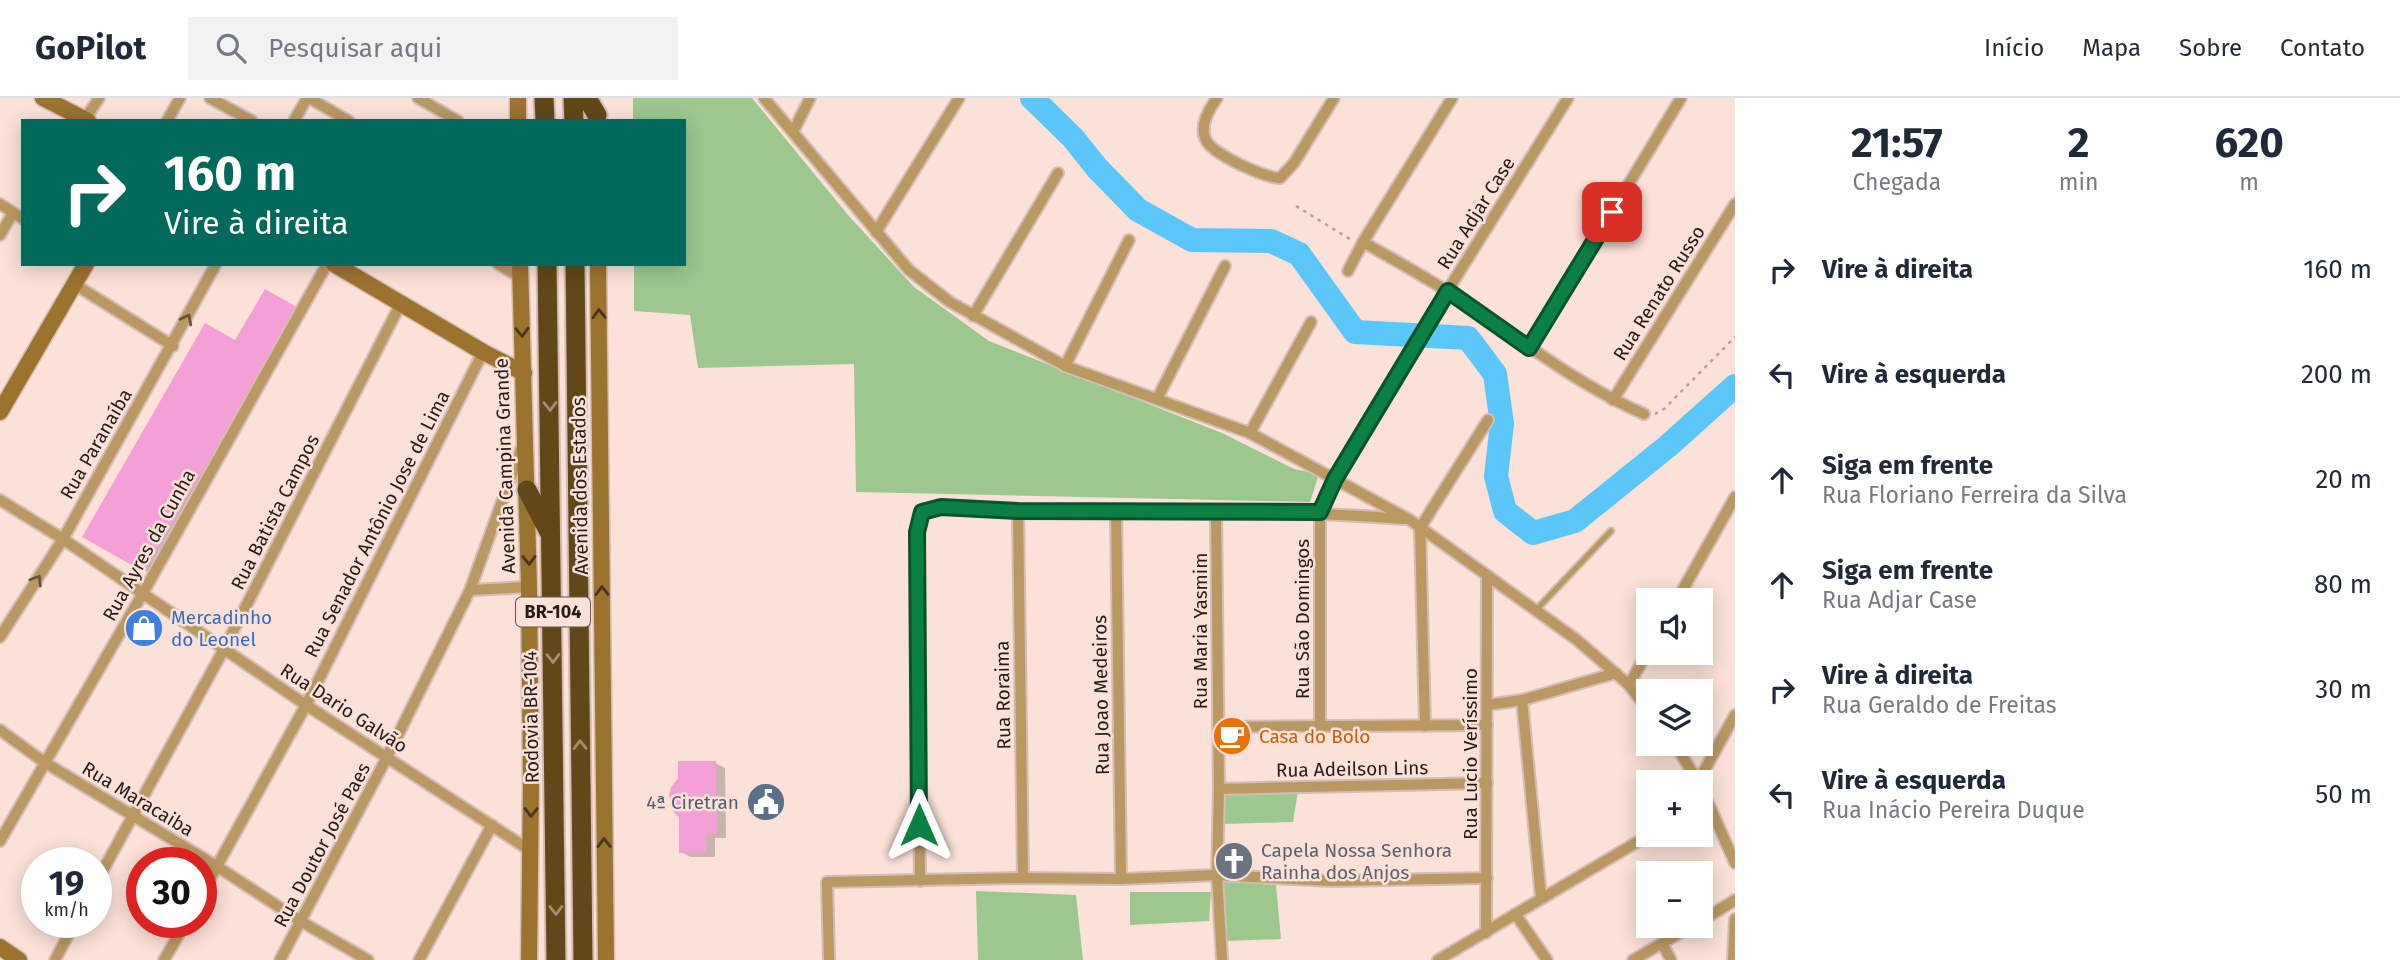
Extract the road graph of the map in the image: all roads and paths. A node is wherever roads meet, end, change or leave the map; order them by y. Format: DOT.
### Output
graph roads {
  1 [pos="43,98"];
  2 [pos="99,98"];
  3 [pos="180,98"];
  4 [pos="210,98"];
  5 [pos="308,98"];
  6 [pos="418,98"];
  7 [pos="518,98"];
  8 [pos="544,98"];
  9 [pos="573,98"];
  10 [pos="764,98"];
  11 [pos="810,98"];
  12 [pos="960,98"];
  13 [pos="1217,98"];
  14 [pos="1334,98"];
  15 [pos="1451,98"];
  16 [pos="1569,98"];
  17 [pos="1681,98"];
  18 [pos="431,102"];
  19 [pos="84,119"];
  20 [pos="87,119"];
  21 [pos="168,119"];
  22 [pos="248,119"];
  23 [pos="296,119"];
  24 [pos="345,119"];
  25 [pos="455,119"];
  26 [pos="518,119"];
  27 [pos="545,119"];
  28 [pos="574,119"];
  29 [pos="794,130"];
  30 [pos="1058,173"];
  31 [pos="0,204"];
  32 [pos="1735,204"];
  33 [pos="1296,206"];
  34 [pos="18,216"];
  35 [pos="876,232"];
  36 [pos="0,235"];
  37 [pos="1129,240"];
  38 [pos="1362,244"];
  39 [pos="85,266"];
  40 [pos="215,266"];
  41 [pos="326,266"];
  42 [pos="337,266"];
  43 [pos="547,266"];
  44 [pos="575,266"];
  45 [pos="598,266"];
  46 [pos="1224,267"];
  47 [pos="520,271"];
  48 [pos="1348,271"];
  49 [pos="74,284"];
  50 [pos="1448,291"];
  51 [pos="401,303"];
  52 [pos="973,316"];
  53 [pos="1311,322"];
  54 [pos="1735,337"];
  55 [pos="173,345"];
  56 [pos="1529,348"];
  57 [pos="483,352"];
  58 [pos="1065,366"];
  59 [pos="524,373"];
  60 [pos="1157,399"];
  61 [pos="1613,400"];
  62 [pos="0,412"];
  63 [pos="1644,414"];
  64 [pos="1488,420"];
  65 [pos="1250,433"];
  66 [pos="526,437"];
  67 [pos="1335,479"];
  68 [pos="527,490"];
  69 [pos="1735,497"];
  70 [pos="0,500"];
  71 [pos="1018,511"];
  72 [pos="1116,511"];
  73 [pos="1216,511"];
  74 [pos="1320,512"];
  75 [pos="1410,520"];
  76 [pos="1420,528"];
  77 [pos="1612,531"];
  78 [pos="552,538"];
  79 [pos="63,539"];
  80 [pos="1487,575"];
  81 [pos="529,587"];
  82 [pos="1684,588"];
  83 [pos="470,590"];
  84 [pos="143,593"];
  85 [pos="1536,610"];
  86 [pos="0,637"];
  87 [pos="225,649"];
  88 [pos="1640,665"];
  89 [pos="1616,673"];
  90 [pos="1629,685"];
  91 [pos="1636,694"];
  92 [pos="1522,700"];
  93 [pos="306,705"];
  94 [pos="1487,705"];
  95 [pos="1735,715"];
  96 [pos="1320,726"];
  97 [pos="1425,726"];
  98 [pos="1487,726"];
  99 [pos="1218,727"];
  100 [pos="0,730"];
  101 [pos="387,757"];
  102 [pos="44,762"];
  103 [pos="1705,770"];
  104 [pos="1487,783"];
  105 [pos="1219,789"];
  106 [pos="133,816"];
  107 [pos="1713,820"];
  108 [pos="492,825"];
  109 [pos="0,841"];
  110 [pos="1636,843"];
  111 [pos="531,851"];
  112 [pos="112,854"];
  113 [pos="1735,863"];
  114 [pos="218,867"];
  115 [pos="1217,875"];
  116 [pos="1023,878"];
  117 [pos="1487,878"];
  118 [pos="1121,879"];
  119 [pos="920,881"];
  120 [pos="1541,898"];
  121 [pos="1735,901"];
  122 [pos="1713,913"];
  123 [pos="1516,915"];
  124 [pos="1735,919"];
  125 [pos="302,922"];
  126 [pos="1486,933"];
  127 [pos="67,938"];
  128 [pos="177,938"];
  129 [pos="1671,938"];
  130 [pos="1662,943"];
  131 [pos="0,947"];
  132 [pos="19,960"];
  133 [pos="55,960"];
  134 [pos="164,960"];
  135 [pos="280,960"];
  136 [pos="368,960"];
  137 [pos="419,960"];
  138 [pos="529,960"];
  139 [pos="556,960"];
  140 [pos="583,960"];
  141 [pos="606,960"];
  142 [pos="828,960"];
  143 [pos="1222,960"];
  144 [pos="1438,960"];
  145 [pos="1548,960"];
  146 [pos="1633,960"];
  147 [pos="1671,960"];
  148 [pos="1733,960"];
  1 -- 19 [label="main road"];
  2 -- 20 [label="street"];
  3 -- 21 [label="street"];
  4 -- 22 [label="street"];
  5 -- 23 [label="street"];
  5 -- 24 [label="street"];
  6 -- 18 [label="street"];
  7 -- 26 [label="main road"];
  8 -- 27 [label="highway"];
  9 -- 28 [label="highway"];
  10 -- 29 [label="street"];
  11 -- 29 [label="street"];
  12 -- 35 [label="street"];
  13 -- 14 [label="street"];
  15 -- 38 [label="street"];
  16 -- 50 [label="street, Rua Adjar Case"];
  17 -- 56 [label="street"];
  18 -- 25 [label="street"];
  29 -- 35 [label="street"];
  30 -- 52 [label="street"];
  31 -- 34 [label="street"];
  32 -- 61 [label="street, Rua Renato Russo"];
  33 -- 38 [label="path"];
  34 -- 36 [label="street"];
  35 -- 52 [label="street"];
  37 -- 58 [label="street"];
  38 -- 48 [label="street"];
  38 -- 50 [label="street"];
  39 -- 49 [label="main road"];
  55 -- 40 [label="street, Rua Paranaíba, one-way"];
  41 -- 84 [label="street, Rua Ayres da Cunha"];
  42 -- 51 [label="main road"];
  43 -- 78 [label="highway, Rodovia BR-104 / BR-104, one-way"];
  140 -- 44 [label="highway, BR-104, one-way"];
  141 -- 45 [label="main road, Avenida dos Estados, one-way"];
  46 -- 60 [label="street"];
  47 -- 59 [label="main road, Avenida Campina Grande, one-way"];
  49 -- 55 [label="street"];
  49 -- 62 [label="main road"];
  50 -- 56 [label="street"];
  50 -- 67 [label="street, Rua Adjar Case"];
  51 -- 57 [label="main road"];
  51 -- 87 [label="street, Rua Batista Campos"];
  52 -- 58 [label="street"];
  53 -- 65 [label="street"];
  54 -- 63 [label="path"];
  55 -- 79 [label="street, Rua Paranaíba"];
  56 -- 61 [label="street"];
  57 -- 59 [label="main road"];
  57 -- 93 [label="street, Rua Senador Antônio Jose de Lima"];
  58 -- 60 [label="street"];
  59 -- 66 [label="main road, Avenida Campina Grande"];
  60 -- 65 [label="street"];
  61 -- 63 [label="street"];
  64 -- 76 [label="street"];
  65 -- 67 [label="street"];
  66 -- 68 [label="main road, Avenida Campina Grande"];
  66 -- 83 [label="street, Rua Doutor José Paes"];
  67 -- 74 [label="street, Rua Adjar Case"];
  67 -- 75 [label="street"];
  68 -- 78 [label="highway"];
  68 -- 81 [label="main road, Avenida Campina Grande, one-way"];
  69 -- 82 [label="street"];
  70 -- 79 [label="street, Rua Dario Galvão"];
  71 -- 72 [label="street"];
  71 -- 116 [label="street, Rua Roraima"];
  71 -- 119 [label="street"];
  72 -- 73 [label="street"];
  72 -- 118 [label="street, Rua Joao Medeiros"];
  73 -- 74 [label="street"];
  73 -- 99 [label="street, Rua Maria Yasmim"];
  74 -- 75 [label="street"];
  74 -- 96 [label="street, Rua São Domingos"];
  75 -- 76 [label="street"];
  76 -- 80 [label="street"];
  76 -- 97 [label="street"];
  77 -- 85 [label="lane"];
  78 -- 139 [label="highway, Rodovia BR-104 / BR-104, one-way"];
  79 -- 84 [label="street, Rua Dario Galvão"];
  86 -- 79 [label="street, Rua Paranaíba, one-way"];
  80 -- 85 [label="street"];
  80 -- 94 [label="street, Rua Lucio Veríssimo"];
  81 -- 83 [label="street"];
  81 -- 111 [label="main road, Avenida Campina Grande, one-way"];
  83 -- 101 [label="street, Rua Doutor José Paes"];
  84 -- 87 [label="street, Rua Dario Galvão"];
  84 -- 102 [label="street, Rua Ayres da Cunha"];
  85 -- 89 [label="street"];
  87 -- 93 [label="street, Rua Dario Galvão"];
  87 -- 106 [label="street, Rua Batista Campos"];
  88 -- 90 [label="street"];
  89 -- 90 [label="street"];
  89 -- 92 [label="street"];
  90 -- 91 [label="street"];
  92 -- 94 [label="street"];
  92 -- 120 [label="street"];
  93 -- 101 [label="street, Rua Dario Galvão"];
  93 -- 114 [label="street, Rua Senador Antônio Jose de Lima"];
  94 -- 98 [label="street, Rua Lucio Veríssimo"];
  95 -- 103 [label="street"];
  96 -- 97 [label="street"];
  96 -- 99 [label="street"];
  97 -- 98 [label="street"];
  98 -- 104 [label="street, Rua Lucio Veríssimo"];
  99 -- 105 [label="street, Rua Maria Yasmim"];
  100 -- 102 [label="street, Rua Maracaiba"];
  101 -- 108 [label="street, Rua Dario Galvão"];
  101 -- 125 [label="street, Rua Doutor José Paes"];
  102 -- 106 [label="street, Rua Maracaiba"];
  102 -- 109 [label="street, Rua Ayres da Cunha"];
  104 -- 105 [label="street, Rua Adeilson Lins"];
  104 -- 117 [label="street, Rua Lucio Veríssimo"];
  105 -- 115 [label="street, Rua Maria Yasmim"];
  106 -- 112 [label="street, Rua Batista Campos"];
  106 -- 114 [label="street, Rua Maracaiba"];
  107 -- 113 [label="street"];
  108 -- 111 [label="street, Rua Dario Galvão"];
  108 -- 137 [label="street"];
  110 -- 120 [label="street"];
  111 -- 138 [label="main road, Avenida Campina Grande"];
  114 -- 125 [label="street, Rua Maracaiba"];
  115 -- 117 [label="street"];
  115 -- 118 [label="street"];
  115 -- 143 [label="street, Rua Maria Yasmim"];
  116 -- 118 [label="street"];
  116 -- 119 [label="street"];
  117 -- 126 [label="street, Rua Lucio Veríssimo"];
  119 -- 142 [label="street"];
  120 -- 123 [label="street"];
  121 -- 122 [label="street"];
  123 -- 126 [label="street"];
  123 -- 145 [label="street"];
  124 -- 148 [label="street"];
  125 -- 135 [label="street, Rua Doutor José Paes"];
  125 -- 136 [label="street, Rua Maracaiba"];
  126 -- 144 [label="street"];
  127 -- 133 [label="street"];
  128 -- 134 [label="street"];
  129 -- 130 [label="street"];
  130 -- 146 [label="street"];
  130 -- 147 [label="street"];
  131 -- 132 [label="main road"];
}
